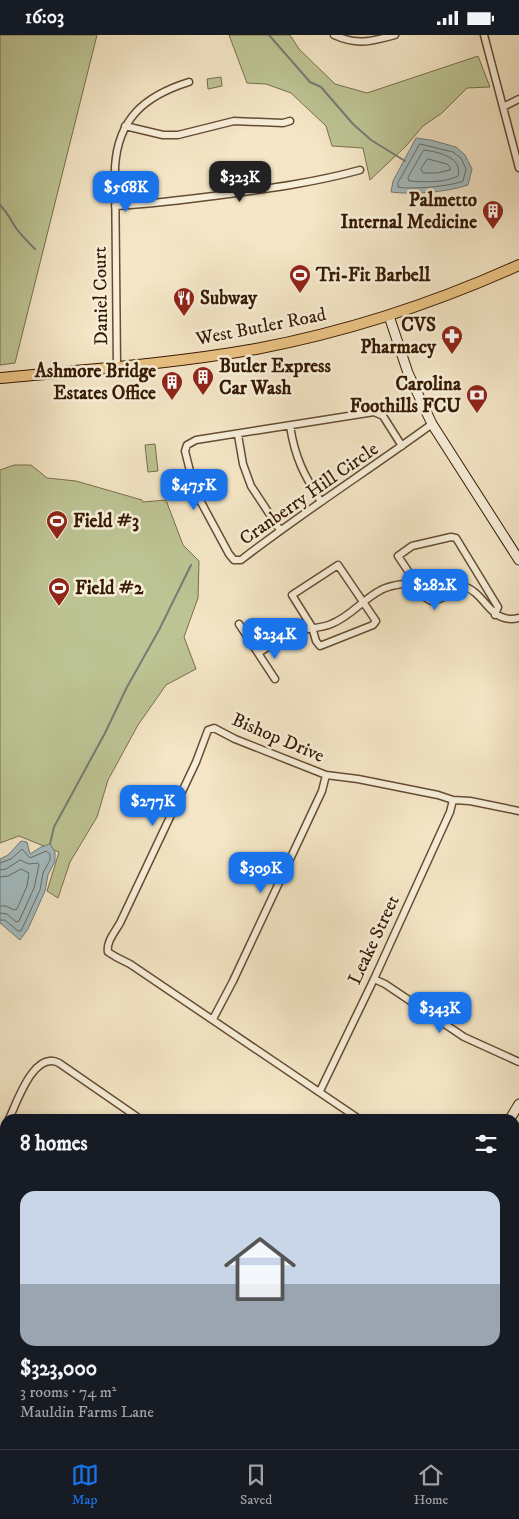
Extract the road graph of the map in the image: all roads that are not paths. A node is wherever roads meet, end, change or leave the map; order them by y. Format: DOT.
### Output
graph roads {
  1 [pos="334,35"];
  2 [pos="394,35"];
  3 [pos="484,35"];
  4 [pos="189,83"];
  5 [pos="519,99"];
  6 [pos="503,107"];
  7 [pos="290,121"];
  8 [pos="125,126"];
  9 [pos="519,168"];
  10 [pos="360,170"];
  11 [pos="115,206"];
  12 [pos="519,265"];
  13 [pos="389,316"];
  14 [pos="117,367"];
  15 [pos="0,378"];
  16 [pos="432,424"];
  17 [pos="290,426"];
  18 [pos="238,435"];
  19 [pos="402,446"];
  20 [pos="321,502"];
  21 [pos="280,530"];
  22 [pos="519,560"];
  23 [pos="418,584"];
  24 [pos="460,585"];
  25 [pos="363,601"];
  26 [pos="496,615"];
  27 [pos="519,617"];
  28 [pos="239,624"];
  29 [pos="312,627"];
  30 [pos="258,653"];
  31 [pos="275,679"];
  32 [pos="326,775"];
  33 [pos="453,800"];
  34 [pos="519,811"];
  35 [pos="374,979"];
  36 [pos="213,1019"];
  37 [pos="519,1062"];
  38 [pos="320,1091"];
  39 [pos="11,1114"];
  40 [pos="133,1114"];
  41 [pos="351,1114"];
  1 -- 2 [label="street"];
  3 -- 6 [label="street"];
  4 -- 8 [label="street, Daniel Court"];
  5 -- 6 [label="street"];
  6 -- 9 [label="street"];
  7 -- 8 [label="street"];
  8 -- 11 [label="street, Daniel Court"];
  10 -- 11 [label="street"];
  11 -- 14 [label="street, Daniel Court"];
  12 -- 13 [label="main road, West Butler Road"];
  13 -- 14 [label="main road, West Butler Road"];
  13 -- 16 [label="main road"];
  14 -- 15 [label="main road, West Butler Road"];
  16 -- 19 [label="street, Cranberry Hill Circle"];
  16 -- 22 [label="main road"];
  17 -- 18 [label="street, Cranberry Hill Circle"];
  17 -- 19 [label="street, Cranberry Hill Circle"];
  17 -- 20 [label="street"];
  18 -- 21 [label="street"];
  18 -- 21 [label="street, Cranberry Hill Circle"];
  19 -- 20 [label="street, Cranberry Hill Circle"];
  20 -- 21 [label="street, Cranberry Hill Circle"];
  23 -- 24 [label="street"];
  23 -- 24 [label="street"];
  23 -- 25 [label="street"];
  23 -- 26 [label="street"];
  24 -- 26 [label="street"];
  25 -- 29 [label="street"];
  25 -- 29 [label="street"];
  25 -- 29 [label="street"];
  26 -- 27 [label="street"];
  28 -- 30 [label="street"];
  29 -- 30 [label="street"];
  30 -- 31 [label="street"];
  32 -- 33 [label="street, Bishop Drive"];
  32 -- 36 [label="street"];
  32 -- 36 [label="street, Bishop Drive"];
  33 -- 34 [label="street, Bishop Drive"];
  33 -- 35 [label="street, Leake Street"];
  35 -- 37 [label="street"];
  35 -- 38 [label="street, Leake Street"];
  36 -- 38 [label="street, Bishop Drive"];
  38 -- 41 [label="street, Bishop Drive"];
  39 -- 40 [label="street"];
}
